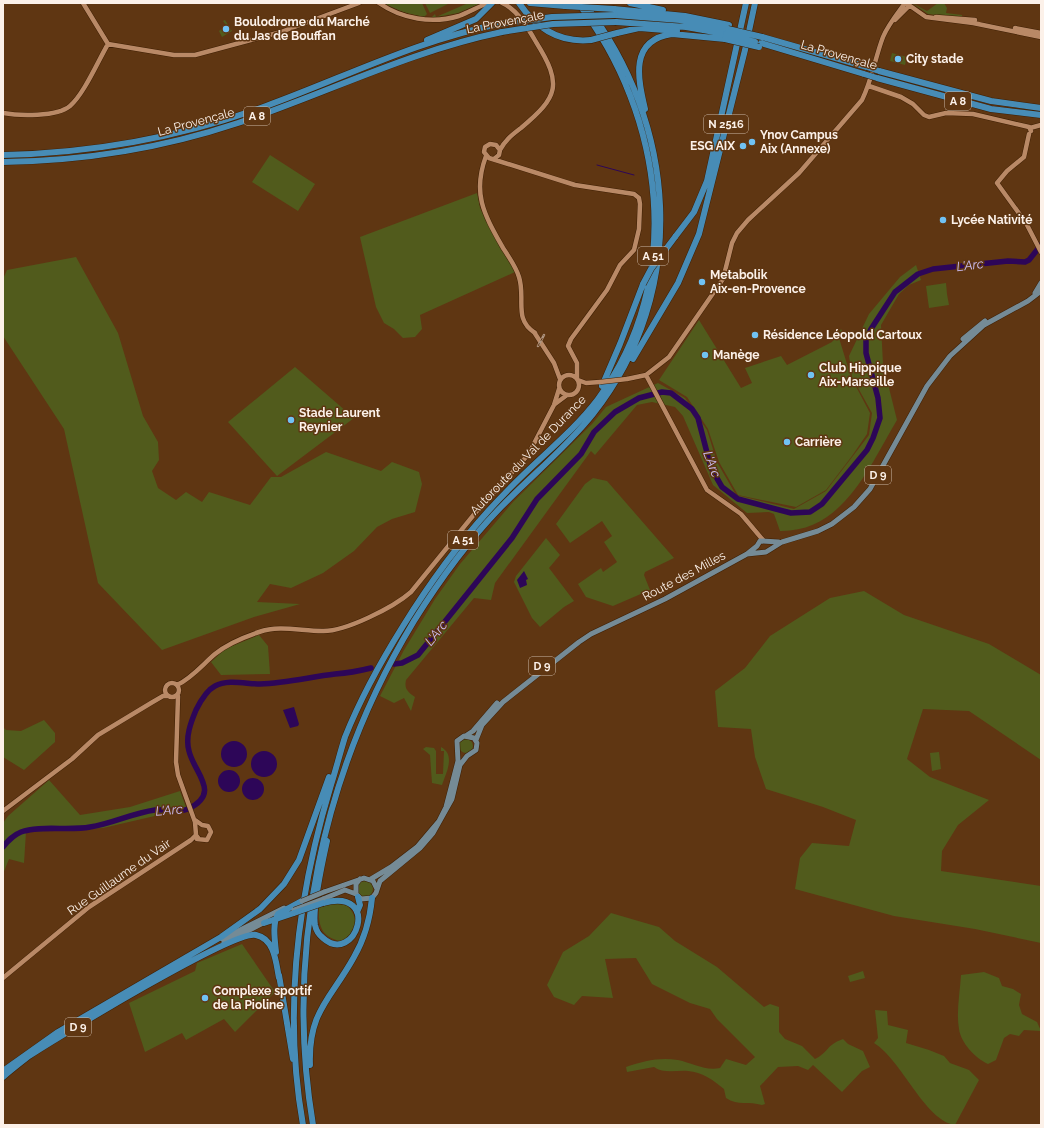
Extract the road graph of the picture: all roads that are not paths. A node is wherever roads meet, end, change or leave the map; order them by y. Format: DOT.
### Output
graph roads {
  1 [pos="83,3"];
  2 [pos="359,3"];
  3 [pos="379,3"];
  4 [pos="488,3"];
  5 [pos="492,3"];
  6 [pos="502,3"];
  7 [pos="520,3"];
  8 [pos="530,3"];
  9 [pos="574,3"];
  10 [pos="578,3"];
  11 [pos="584,3"];
  12 [pos="630,3"];
  13 [pos="746,3"];
  14 [pos="755,3"];
  15 [pos="908,4"];
  16 [pos="615,12"];
  17 [pos="945,19"];
  18 [pos="892,21"];
  19 [pos="727,32"];
  20 [pos="1041,34"];
  21 [pos="1041,37"];
  22 [pos="761,40"];
  23 [pos="108,44"];
  24 [pos="612,56"];
  25 [pos="869,86"];
  26 [pos="277,102"];
  27 [pos="1041,108"];
  28 [pos="3,113"];
  29 [pos="1041,115"];
  30 [pos="1041,125"];
  31 [pos="1028,130"];
  32 [pos="504,142"];
  33 [pos="496,145"];
  34 [pos="500,151"];
  35 [pos="3,155"];
  36 [pos="486,156"];
  37 [pos="492,159"];
  38 [pos="3,162"];
  39 [pos="505,162"];
  40 [pos="483,165"];
  41 [pos="656,165"];
  42 [pos="1041,252"];
  43 [pos="1041,279"];
  44 [pos="1041,284"];
  45 [pos="1041,291"];
  46 [pos="554,363"];
  47 [pos="576,363"];
  48 [pos="939,369"];
  49 [pos="567,375"];
  50 [pos="647,377"];
  51 [pos="560,379"];
  52 [pos="577,379"];
  53 [pos="586,383"];
  54 [pos="559,389"];
  55 [pos="578,390"];
  56 [pos="567,395"];
  57 [pos="554,405"];
  58 [pos="594,414"];
  59 [pos="562,438"];
  60 [pos="762,542"];
  61 [pos="782,542"];
  62 [pos="770,548"];
  63 [pos="761,552"];
  64 [pos="748,554"];
  65 [pos="630,615"];
  66 [pos="179,687"];
  67 [pos="165,690"];
  68 [pos="178,696"];
  69 [pos="169,697"];
  70 [pos="150,703"];
  71 [pos="176,706"];
  72 [pos="467,735"];
  73 [pos="345,739"];
  74 [pos="476,740"];
  75 [pos="458,753"];
  76 [pos="466,756"];
  77 [pos="348,758"];
  78 [pos="3,811"];
  79 [pos="194,819"];
  80 [pos="202,825"];
  81 [pos="197,829"];
  82 [pos="198,837"];
  83 [pos="360,879"];
  84 [pos="370,879"];
  85 [pos="376,889"];
  86 [pos="357,895"];
  87 [pos="372,898"];
  88 [pos="302,901"];
  89 [pos="323,901"];
  90 [pos="294,909"];
  91 [pos="356,912"];
  92 [pos="276,918"];
  93 [pos="264,923"];
  94 [pos="192,960"];
  95 [pos="3,978"];
  96 [pos="149,978"];
  97 [pos="279,978"];
  98 [pos="58,1032"];
  99 [pos="3,1065"];
  100 [pos="3,1071"];
  101 [pos="3,1077"];
  102 [pos="299,1096"];
  103 [pos="311,1110"];
  104 [pos="303,1125"];
  105 [pos="313,1125"];
  1 -- 23 [label="main road"];
  2 -- 23 [label="main road"];
  3 -- 4 [label="main road"];
  5 -- 26 [label="highway"];
  6 -- 32 [label="main road"];
  7 -- 19 [label="highway, bridge"];
  8 -- 16 [label="highway, bridge"];
  9 -- 24 [label="highway"];
  10 -- 24 [label="highway, Autoroute du Val de Durance / A 51"];
  11 -- 41 [label="highway, Autoroute du Val de Durance / A 51"];
  12 -- 19 [label="highway"];
  13 -- 59 [label="highway, N 2516, bridge"];
  14 -- 58 [label="highway, N 2516"];
  15 -- 17 [label="main road"];
  15 -- 18 [label="main road"];
  15 -- 18 [label="main road"];
  16 -- 19 [label="highway, La Provençale / A 8"];
  16 -- 26 [label="highway, La Provençale / A 8, bridge"];
  17 -- 20 [label="main road"];
  17 -- 21 [label="main road"];
  18 -- 25 [label="main road"];
  19 -- 22 [label="highway"];
  19 -- 22 [label="highway, bridge"];
  19 -- 38 [label="highway, La Provençale / A 8, bridge"];
  19 -- 41 [label="highway"];
  22 -- 27 [label="highway, La Provençale / A 8, bridge"];
  22 -- 29 [label="highway, La Provençale / A 8, bridge"];
  23 -- 28 [label="main road"];
  24 -- 59 [label="highway, Autoroute du Val de Durance / A 51"];
  25 -- 31 [label="main road"];
  25 -- 50 [label="main road"];
  26 -- 35 [label="highway, La Provençale / A 8"];
  30 -- 31 [label="main road"];
  31 -- 42 [label="main road"];
  32 -- 33 [label="main road"];
  32 -- 34 [label="main road"];
  33 -- 34 [label="main road"];
  33 -- 36 [label="main road"];
  34 -- 37 [label="main road"];
  34 -- 39 [label="main road"];
  36 -- 37 [label="main road"];
  36 -- 40 [label="main road"];
  37 -- 39 [label="main road"];
  37 -- 40 [label="main road"];
  39 -- 47 [label="main road"];
  40 -- 46 [label="main road"];
  41 -- 58 [label="highway, Autoroute du Val de Durance / A 51"];
  43 -- 44 [label="main road"];
  44 -- 48 [label="main road, D 9"];
  45 -- 48 [label="main road, D 9"];
  46 -- 49 [label="main road"];
  46 -- 51 [label="main road"];
  47 -- 49 [label="main road"];
  47 -- 52 [label="main road"];
  48 -- 61 [label="main road, D 9"];
  49 -- 51 [label="main road"];
  49 -- 52 [label="main road"];
  50 -- 53 [label="main road, bridge"];
  50 -- 60 [label="main road"];
  51 -- 54 [label="main road"];
  52 -- 53 [label="main road"];
  52 -- 55 [label="main road"];
  53 -- 55 [label="main road"];
  54 -- 56 [label="main road"];
  54 -- 57 [label="main road"];
  55 -- 56 [label="main road"];
  56 -- 57 [label="main road"];
  57 -- 66 [label="main road"];
  58 -- 77 [label="highway, Autoroute du Val de Durance / A 51"];
  59 -- 73 [label="highway, Autoroute du Val de Durance / A 51"];
  60 -- 61 [label="main road, D 9"];
  60 -- 62 [label="main road"];
  60 -- 63 [label="main road"];
  60 -- 64 [label="main road, D 9"];
  61 -- 62 [label="main road, D 9"];
  62 -- 63 [label="main road"];
  63 -- 64 [label="main road, D 9"];
  64 -- 65 [label="main road, Route des Milles / D 9"];
  65 -- 72 [label="main road, Route des Milles / D 9"];
  65 -- 74 [label="main road, Route des Milles / D 9"];
  66 -- 67 [label="main road"];
  66 -- 68 [label="main road"];
  67 -- 69 [label="main road"];
  67 -- 70 [label="main road"];
  68 -- 69 [label="main road"];
  68 -- 71 [label="main road"];
  69 -- 70 [label="main road"];
  69 -- 71 [label="main road"];
  70 -- 78 [label="main road"];
  71 -- 79 [label="main road"];
  72 -- 74 [label="main road"];
  72 -- 75 [label="main road"];
  73 -- 96 [label="highway"];
  73 -- 102 [label="highway, Autoroute du Val de Durance / A 51"];
  74 -- 76 [label="main road"];
  75 -- 76 [label="main road"];
  75 -- 84 [label="main road"];
  76 -- 85 [label="main road"];
  77 -- 91 [label="highway"];
  77 -- 103 [label="highway, Autoroute du Val de Durance / A 51"];
  79 -- 80 [label="main road"];
  79 -- 81 [label="main road"];
  80 -- 81 [label="main road"];
  80 -- 82 [label="main road"];
  81 -- 82 [label="main road"];
  82 -- 95 [label="main road, Rue Guillaume du Vair"];
  83 -- 84 [label="main road"];
  83 -- 86 [label="main road"];
  83 -- 88 [label="main road, bridge"];
  84 -- 85 [label="main road"];
  85 -- 87 [label="main road"];
  86 -- 87 [label="main road"];
  86 -- 89 [label="main road"];
  86 -- 91 [label="highway"];
  87 -- 103 [label="highway"];
  88 -- 90 [label="highway"];
  89 -- 90 [label="highway, bridge"];
  89 -- 91 [label="highway"];
  90 -- 92 [label="highway"];
  90 -- 96 [label="main road, D 9"];
  92 -- 93 [label="highway"];
  92 -- 97 [label="highway"];
  93 -- 94 [label="main road, D 9"];
  94 -- 97 [label="highway"];
  94 -- 101 [label="highway, D 9"];
  96 -- 98 [label="highway, D 9"];
  97 -- 102 [label="highway"];
  98 -- 99 [label="highway, D 9"];
  98 -- 100 [label="highway, D 9"];
  102 -- 104 [label="highway, Autoroute du Val de Durance / A 51"];
  103 -- 105 [label="highway, Autoroute du Val de Durance / A 51"];
}
